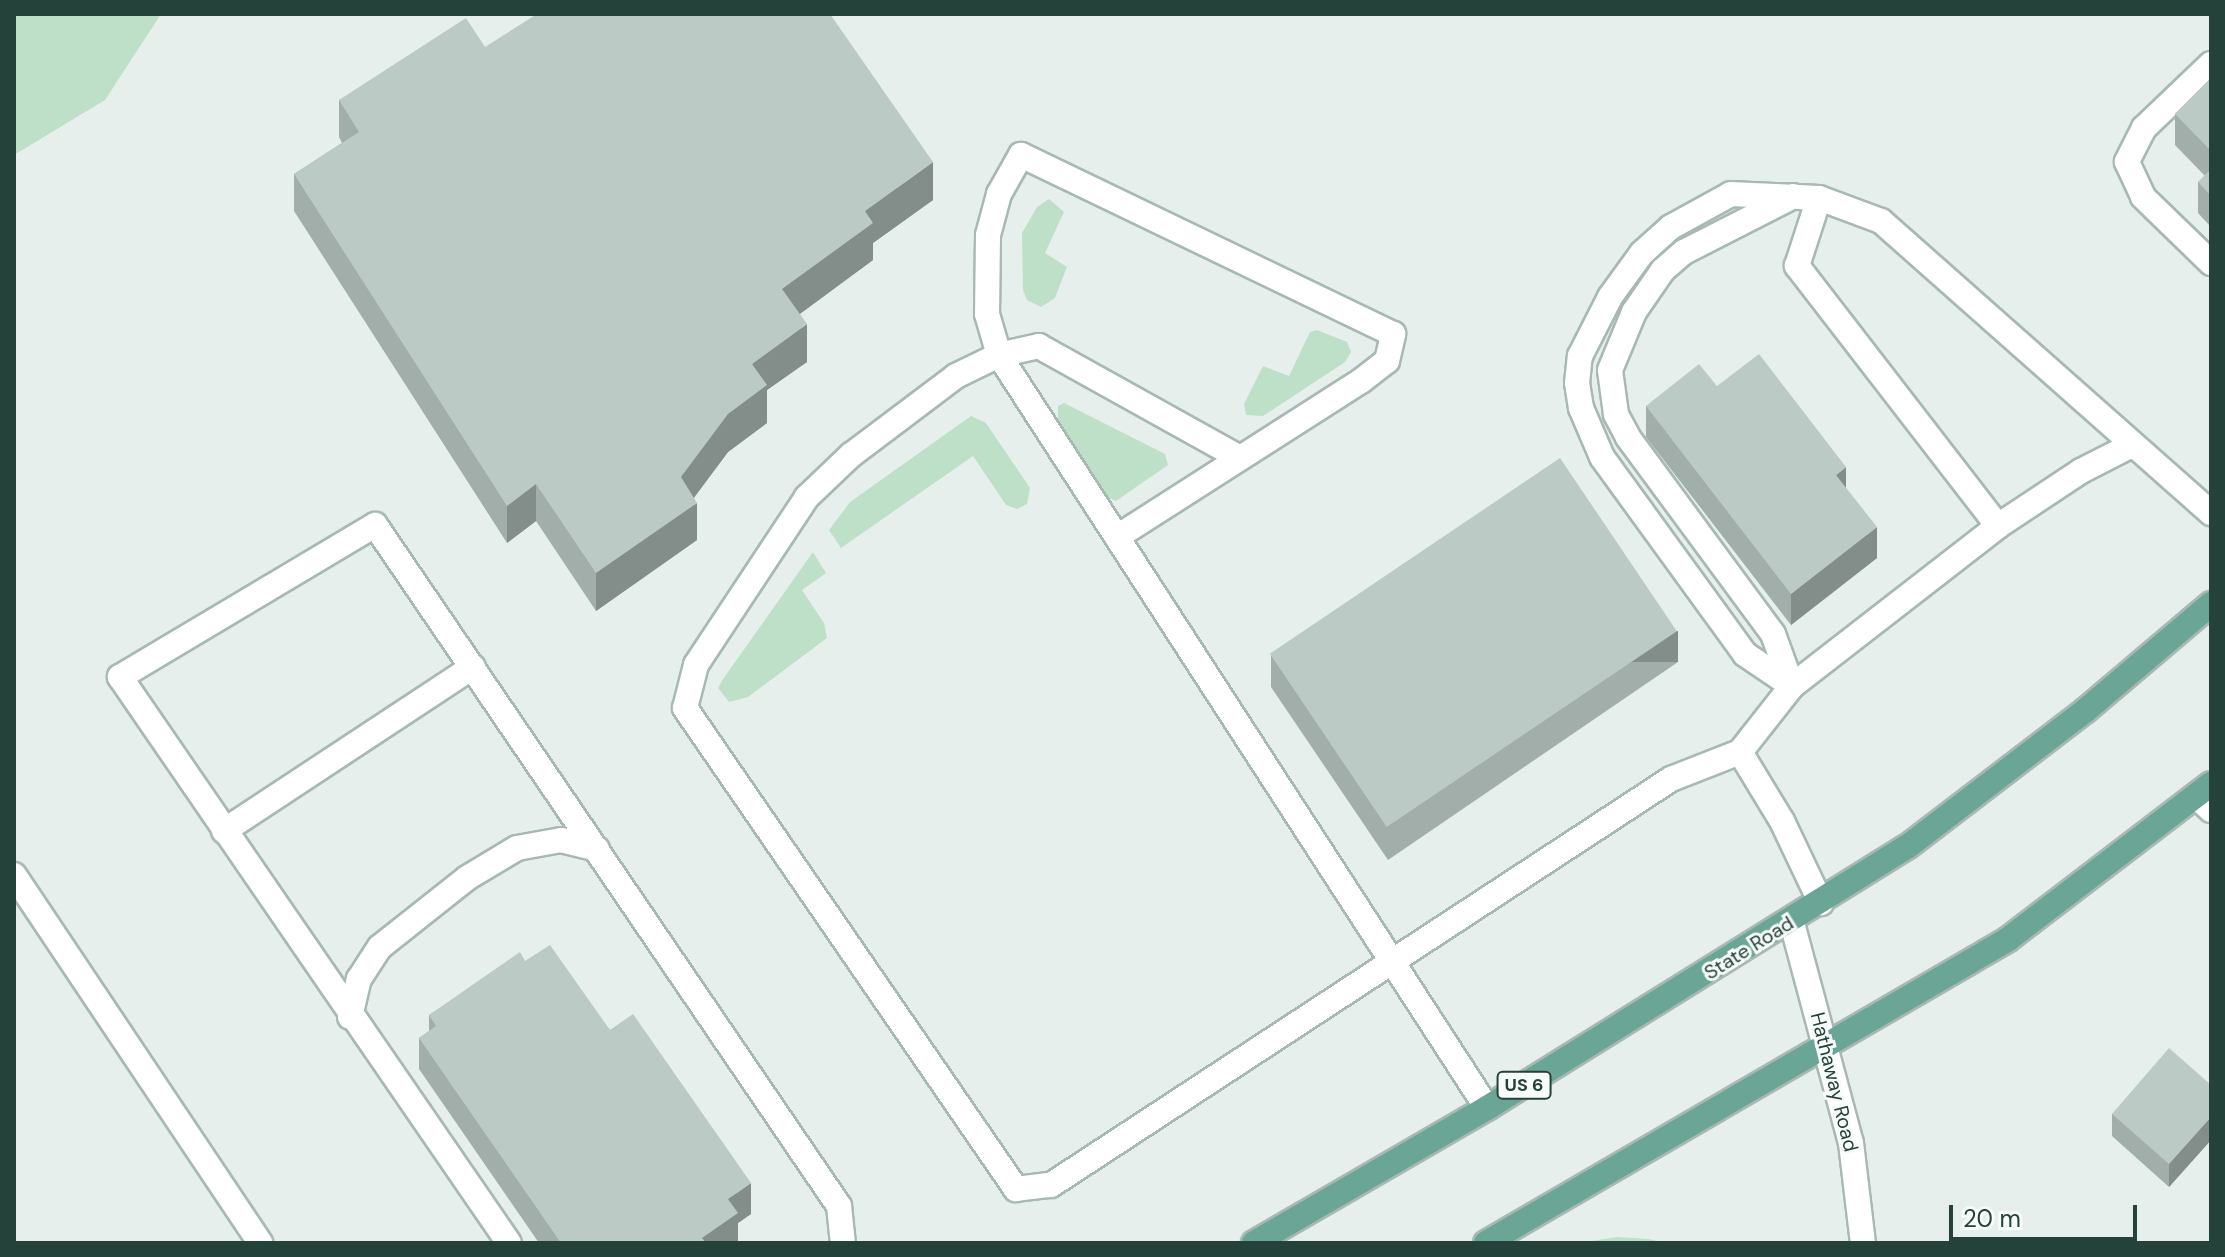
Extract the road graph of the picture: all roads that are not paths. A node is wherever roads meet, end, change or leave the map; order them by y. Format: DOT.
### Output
graph roads {
  1 [pos="2211,64"];
  2 [pos="1794,196"];
  3 [pos="1819,198"];
  4 [pos="2211,263"];
  5 [pos="999,355"];
  6 [pos="2132,445"];
  7 [pos="1240,458"];
  8 [pos="2211,513"];
  9 [pos="1998,526"];
  10 [pos="1117,537"];
  11 [pos="2211,604"];
  12 [pos="473,667"];
  13 [pos="1792,686"];
  14 [pos="1740,752"];
  15 [pos="2206,797"];
  16 [pos="224,831"];
  17 [pos="597,849"];
  18 [pos="14,875"];
  19 [pos="1821,903"];
  20 [pos="1792,923"];
  21 [pos="1395,963"];
  22 [pos="350,1017"];
  23 [pos="1826,1046"];
  24 [pos="1487,1108"];
  25 [pos="260,1243"];
  26 [pos="509,1243"];
  27 [pos="843,1243"];
  28 [pos="1254,1243"];
  29 [pos="1486,1243"];
  30 [pos="1863,1243"];
  1 -- 4 [label="main road"];
  2 -- 3 [label="main road"];
  2 -- 13 [label="main road"];
  2 -- 13 [label="main road"];
  3 -- 6 [label="main road"];
  3 -- 9 [label="main road"];
  5 -- 7 [label="main road"];
  5 -- 7 [label="main road"];
  5 -- 10 [label="main road"];
  5 -- 21 [label="main road"];
  6 -- 8 [label="main road"];
  6 -- 9 [label="main road"];
  7 -- 10 [label="main road"];
  9 -- 13 [label="main road"];
  10 -- 21 [label="main road"];
  11 -- 19 [label="main road, State Road / US 6"];
  12 -- 16 [label="main road"];
  12 -- 16 [label="main road"];
  12 -- 17 [label="main road"];
  13 -- 14 [label="main road"];
  14 -- 19 [label="main road"];
  14 -- 21 [label="main road"];
  15 -- 23 [label="main road"];
  16 -- 22 [label="main road"];
  17 -- 22 [label="main road"];
  17 -- 27 [label="main road"];
  18 -- 25 [label="main road"];
  19 -- 20 [label="main road, State Road / US 6"];
  20 -- 23 [label="main road, Hathaway Road"];
  20 -- 24 [label="main road, State Road / US 6"];
  21 -- 24 [label="main road"];
  22 -- 26 [label="main road"];
  23 -- 29 [label="main road"];
  23 -- 30 [label="main road, Hathaway Road"];
  24 -- 28 [label="main road, State Road / US 6"];
}
